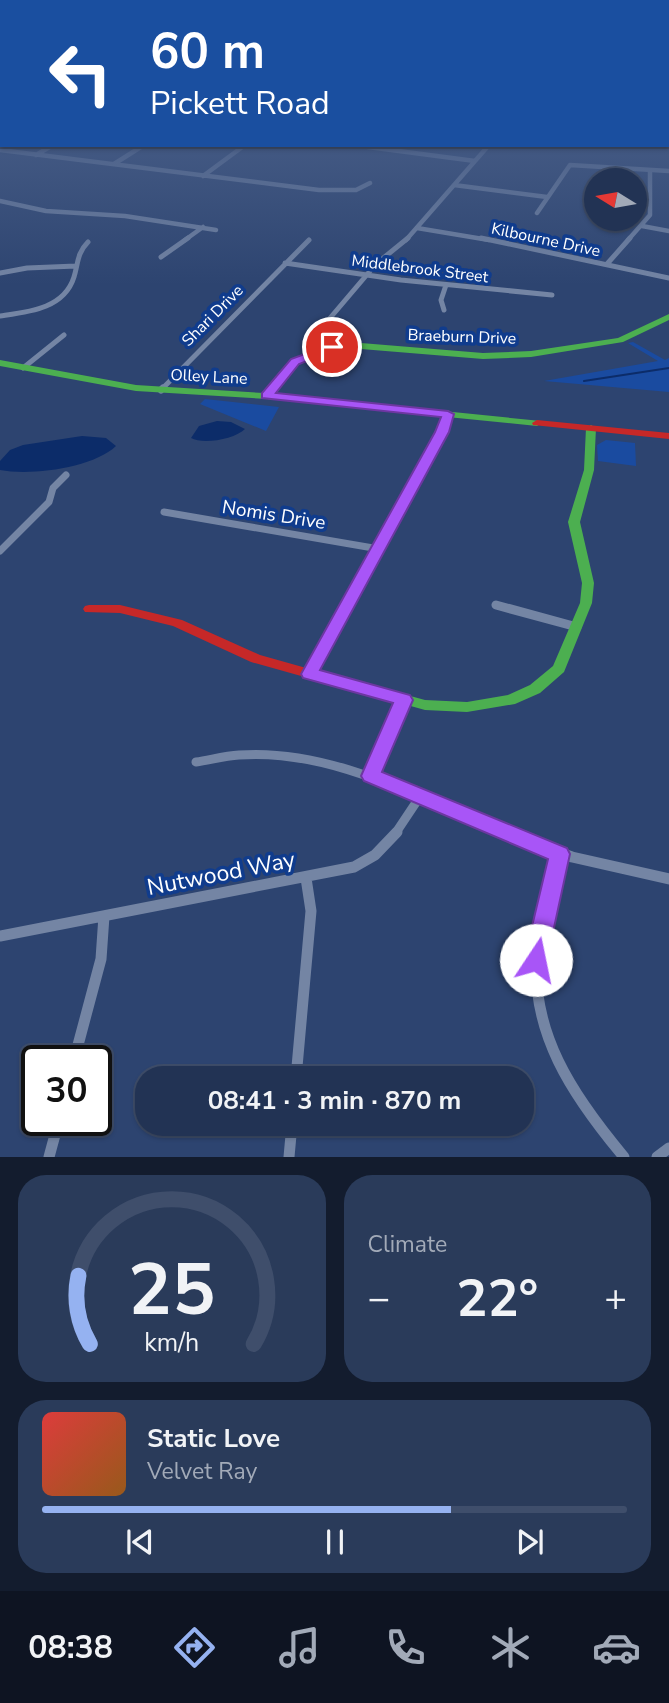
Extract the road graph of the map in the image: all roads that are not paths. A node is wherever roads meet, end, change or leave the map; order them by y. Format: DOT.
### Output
graph roads {
  1 [pos="212,177"];
  2 [pos="461,177"];
  3 [pos="560,177"];
  4 [pos="650,177"];
  5 [pos="370,183"];
  6 [pos="454,185"];
  7 [pos="547,197"];
  8 [pos="0,201"];
  9 [pos="537,213"];
  10 [pos="648,216"];
  11 [pos="203,227"];
  12 [pos="648,227"];
  13 [pos="417,228"];
  14 [pos="216,230"];
  15 [pos="637,231"];
  16 [pos="669,231"];
  17 [pos="309,240"];
  18 [pos="88,242"];
  19 [pos="161,257"];
  20 [pos="285,263"];
  21 [pos="607,264"];
  22 [pos="76,266"];
  23 [pos="0,273"];
  24 [pos="366,275"];
  25 [pos="669,278"];
  26 [pos="446,285"];
  27 [pos="552,295"];
  28 [pos="444,310"];
  29 [pos="0,316"];
  30 [pos="669,317"];
  31 [pos="64,335"];
  32 [pos="332,347"];
  33 [pos="0,363"];
  34 [pos="23,368"];
  35 [pos="161,390"];
  36 [pos="267,396"];
  37 [pos="448,414"];
  38 [pos="591,428"];
  39 [pos="669,436"];
  40 [pos="66,475"];
  41 [pos="164,512"];
  42 [pos="0,537"];
  43 [pos="11,540"];
  44 [pos="379,549"];
  45 [pos="0,551"];
  46 [pos="496,605"];
  47 [pos="89,610"];
  48 [pos="577,628"];
  49 [pos="310,674"];
  50 [pos="404,700"];
  51 [pos="196,762"];
  52 [pos="370,776"];
  53 [pos="419,798"];
  54 [pos="560,854"];
  55 [pos="306,878"];
  56 [pos="669,880"];
  57 [pos="104,916"];
  58 [pos="0,936"];
  59 [pos="78,1045"];
  60 [pos="297,1066"];
  61 [pos="55,1136"];
  62 [pos="291,1136"];
  63 [pos="669,1148"];
  64 [pos="49,1157"];
  65 [pos="289,1157"];
  66 [pos="624,1157"];
  67 [pos="657,1157"];
  1 -- 5 [label="street"];
  2 -- 6 [label="street"];
  3 -- 7 [label="street"];
  4 -- 10 [label="street"];
  6 -- 7 [label="street"];
  6 -- 13 [label="street"];
  7 -- 9 [label="street"];
  8 -- 11 [label="street"];
  11 -- 14 [label="street"];
  11 -- 19 [label="street"];
  12 -- 16 [label="street"];
  13 -- 21 [label="street, Kilbourne Drive"];
  13 -- 24 [label="street"];
  15 -- 21 [label="street"];
  17 -- 20 [label="street, Shari Drive"];
  18 -- 22 [label="street"];
  20 -- 24 [label="street, Middlebrook Street"];
  20 -- 35 [label="street, Shari Drive"];
  21 -- 25 [label="street, Kilbourne Drive"];
  22 -- 23 [label="street"];
  22 -- 29 [label="street"];
  24 -- 26 [label="street, Middlebrook Street"];
  24 -- 32 [label="street"];
  26 -- 27 [label="street, Middlebrook Street"];
  26 -- 28 [label="street"];
  30 -- 32 [label="street, Braeburn Drive"];
  31 -- 34 [label="street"];
  32 -- 36 [label="street, Braeburn Drive"];
  33 -- 34 [label="street, Olley Lane"];
  34 -- 35 [label="street, Olley Lane"];
  35 -- 36 [label="street, Olley Lane"];
  36 -- 37 [label="street, Olley Lane"];
  37 -- 38 [label="street, Olley Lane"];
  37 -- 44 [label="street"];
  38 -- 39 [label="street, Olley Lane"];
  38 -- 48 [label="street"];
  40 -- 43 [label="street"];
  41 -- 44 [label="street, Nomis Drive"];
  42 -- 43 [label="street"];
  43 -- 45 [label="street"];
  44 -- 49 [label="street"];
  46 -- 48 [label="street"];
  47 -- 49 [label="street"];
  48 -- 50 [label="street"];
  49 -- 50 [label="street"];
  50 -- 52 [label="street"];
  51 -- 52 [label="street"];
  52 -- 53 [label="street"];
  53 -- 54 [label="street"];
  53 -- 55 [label="street, Nutwood Way"];
  54 -- 56 [label="street"];
  54 -- 66 [label="street"];
  55 -- 57 [label="street, Nutwood Way"];
  55 -- 60 [label="street"];
  57 -- 58 [label="street, Nutwood Way"];
  57 -- 59 [label="street"];
  61 -- 64 [label="street"];
  62 -- 65 [label="street"];
  63 -- 67 [label="street"];
}
